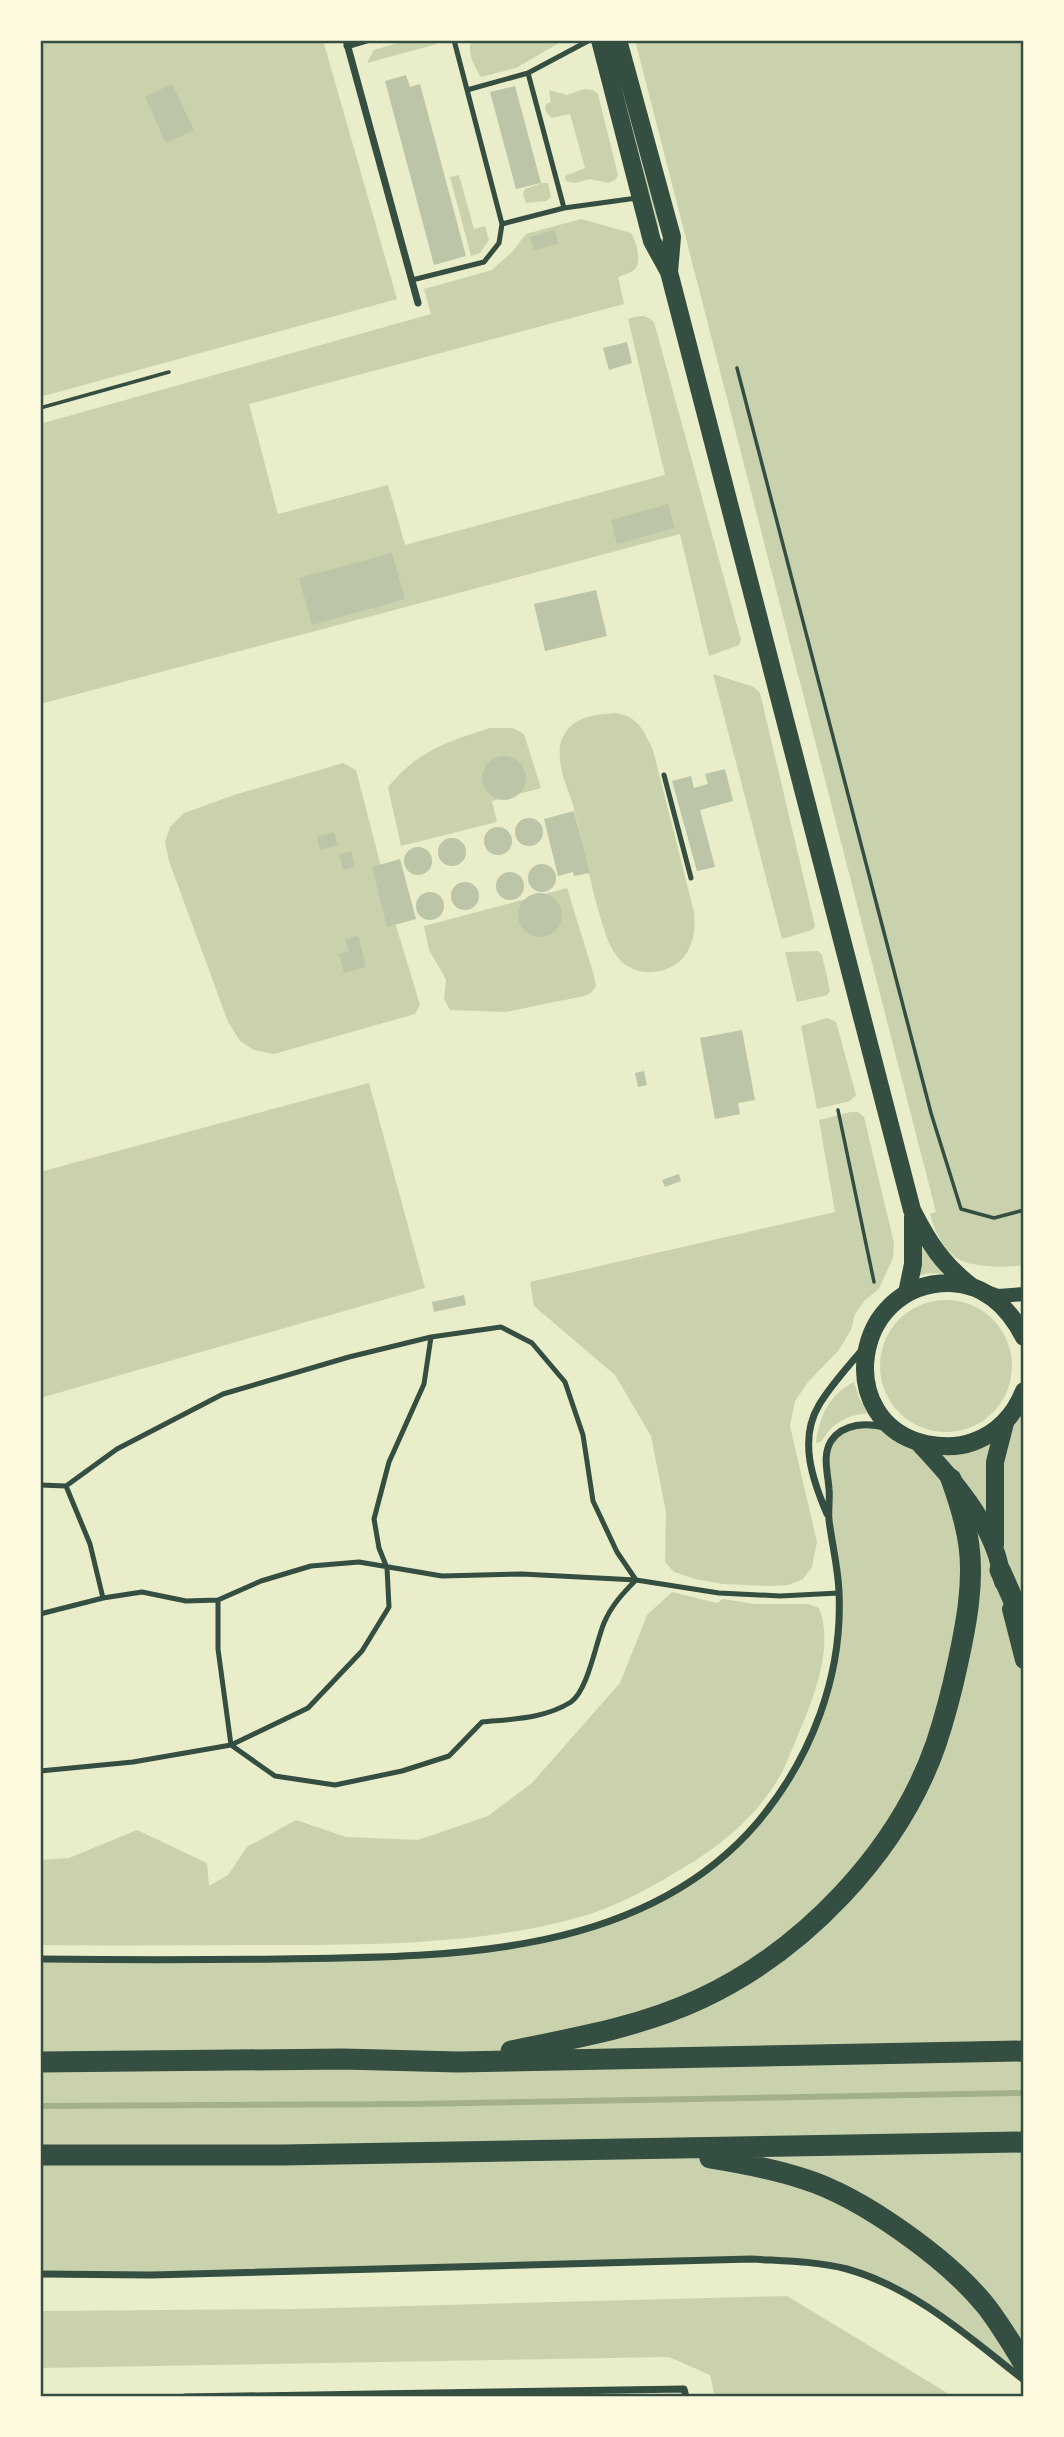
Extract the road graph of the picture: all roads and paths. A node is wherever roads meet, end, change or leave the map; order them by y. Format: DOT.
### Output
graph roads {
  1 [pos="367,40"];
  2 [pos="454,40"];
  3 [pos="590,40"];
  4 [pos="600,40"];
  5 [pos="618,40"];
  6 [pos="346,43"];
  7 [pos="528,73"];
  8 [pos="467,90"];
  9 [pos="640,198"];
  10 [pos="564,208"];
  11 [pos="502,224"];
  12 [pos="669,272"];
  13 [pos="412,280"];
  14 [pos="418,303"];
  15 [pos="737,368"];
  16 [pos="169,372"];
  17 [pos="40,408"];
  18 [pos="664,775"];
  19 [pos="691,878"];
  20 [pos="838,1110"];
  21 [pos="912,1210"];
  22 [pos="1024,1210"];
  23 [pos="874,1282"];
  24 [pos="977,1289"];
  25 [pos="907,1293"];
  26 [pos="1024,1294"];
  27 [pos="431,1337"];
  28 [pos="1024,1337"];
  29 [pos="867,1343"];
  30 [pos="1024,1391"];
  31 [pos="1005,1423"];
  32 [pos="897,1431"];
  33 [pos="918,1442"];
  34 [pos="951,1479"];
  35 [pos="40,1485"];
  36 [pos="66,1486"];
  37 [pos="829,1518"];
  38 [pos="995,1549"];
  39 [pos="387,1568"];
  40 [pos="1000,1570"];
  41 [pos="636,1580"];
  42 [pos="839,1593"];
  43 [pos="103,1598"];
  44 [pos="218,1600"];
  45 [pos="40,1614"];
  46 [pos="1024,1624"];
  47 [pos="1024,1660"];
  48 [pos="231,1745"];
  49 [pos="40,1771"];
  50 [pos="40,1959"];
  51 [pos="1024,2051"];
  52 [pos="40,2062"];
  53 [pos="458,2062"];
  54 [pos="1024,2142"];
  55 [pos="646,2150"];
  56 [pos="40,2155"];
  57 [pos="40,2274"];
  58 [pos="1024,2364"];
  59 [pos="1024,2381"];
  60 [pos="685,2393"];
  61 [pos="344,2395"];
  62 [pos="185,2397"];
  1 -- 6 [label="street"];
  2 -- 8 [label="lane"];
  3 -- 7 [label="lane"];
  4 -- 9 [label="main road"];
  5 -- 12 [label="main road"];
  6 -- 13 [label="street"];
  7 -- 8 [label="lane"];
  7 -- 10 [label="lane"];
  8 -- 11 [label="lane"];
  9 -- 10 [label="lane"];
  9 -- 12 [label="main road"];
  10 -- 11 [label="lane"];
  11 -- 13 [label="lane"];
  12 -- 21 [label="main road"];
  13 -- 14 [label="street"];
  15 -- 22 [label="path"];
  16 -- 17 [label="path"];
  18 -- 19 [label="lane"];
  20 -- 23 [label="path"];
  21 -- 24 [label="main road"];
  21 -- 25 [label="main road"];
  24 -- 25 [label="main road"];
  24 -- 26 [label="main road"];
  24 -- 28 [label="main road"];
  25 -- 29 [label="main road"];
  27 -- 36 [label="lane"];
  27 -- 39 [label="lane"];
  27 -- 41 [label="lane"];
  29 -- 32 [label="main road"];
  29 -- 37 [label="street"];
  30 -- 31 [label="main road"];
  31 -- 33 [label="main road"];
  31 -- 38 [label="main road"];
  32 -- 33 [label="main road"];
  32 -- 37 [label="street"];
  33 -- 34 [label="main road"];
  34 -- 38 [label="main road"];
  34 -- 53 [label="highway"];
  35 -- 36 [label="lane"];
  36 -- 43 [label="lane"];
  37 -- 42 [label="street"];
  38 -- 40 [label="main road"];
  39 -- 41 [label="lane"];
  39 -- 44 [label="lane"];
  39 -- 48 [label="lane"];
  40 -- 46 [label="highway"];
  40 -- 47 [label="main road"];
  41 -- 42 [label="lane"];
  41 -- 48 [label="lane"];
  42 -- 50 [label="street"];
  43 -- 44 [label="lane"];
  43 -- 45 [label="lane"];
  44 -- 48 [label="lane"];
  48 -- 49 [label="lane"];
  51 -- 53 [label="highway"];
  52 -- 53 [label="highway"];
  54 -- 55 [label="highway"];
  55 -- 56 [label="highway"];
  55 -- 58 [label="highway"];
  57 -- 59 [label="street"];
  60 -- 61 [label="street"];
  61 -- 62 [label="street"];
}
